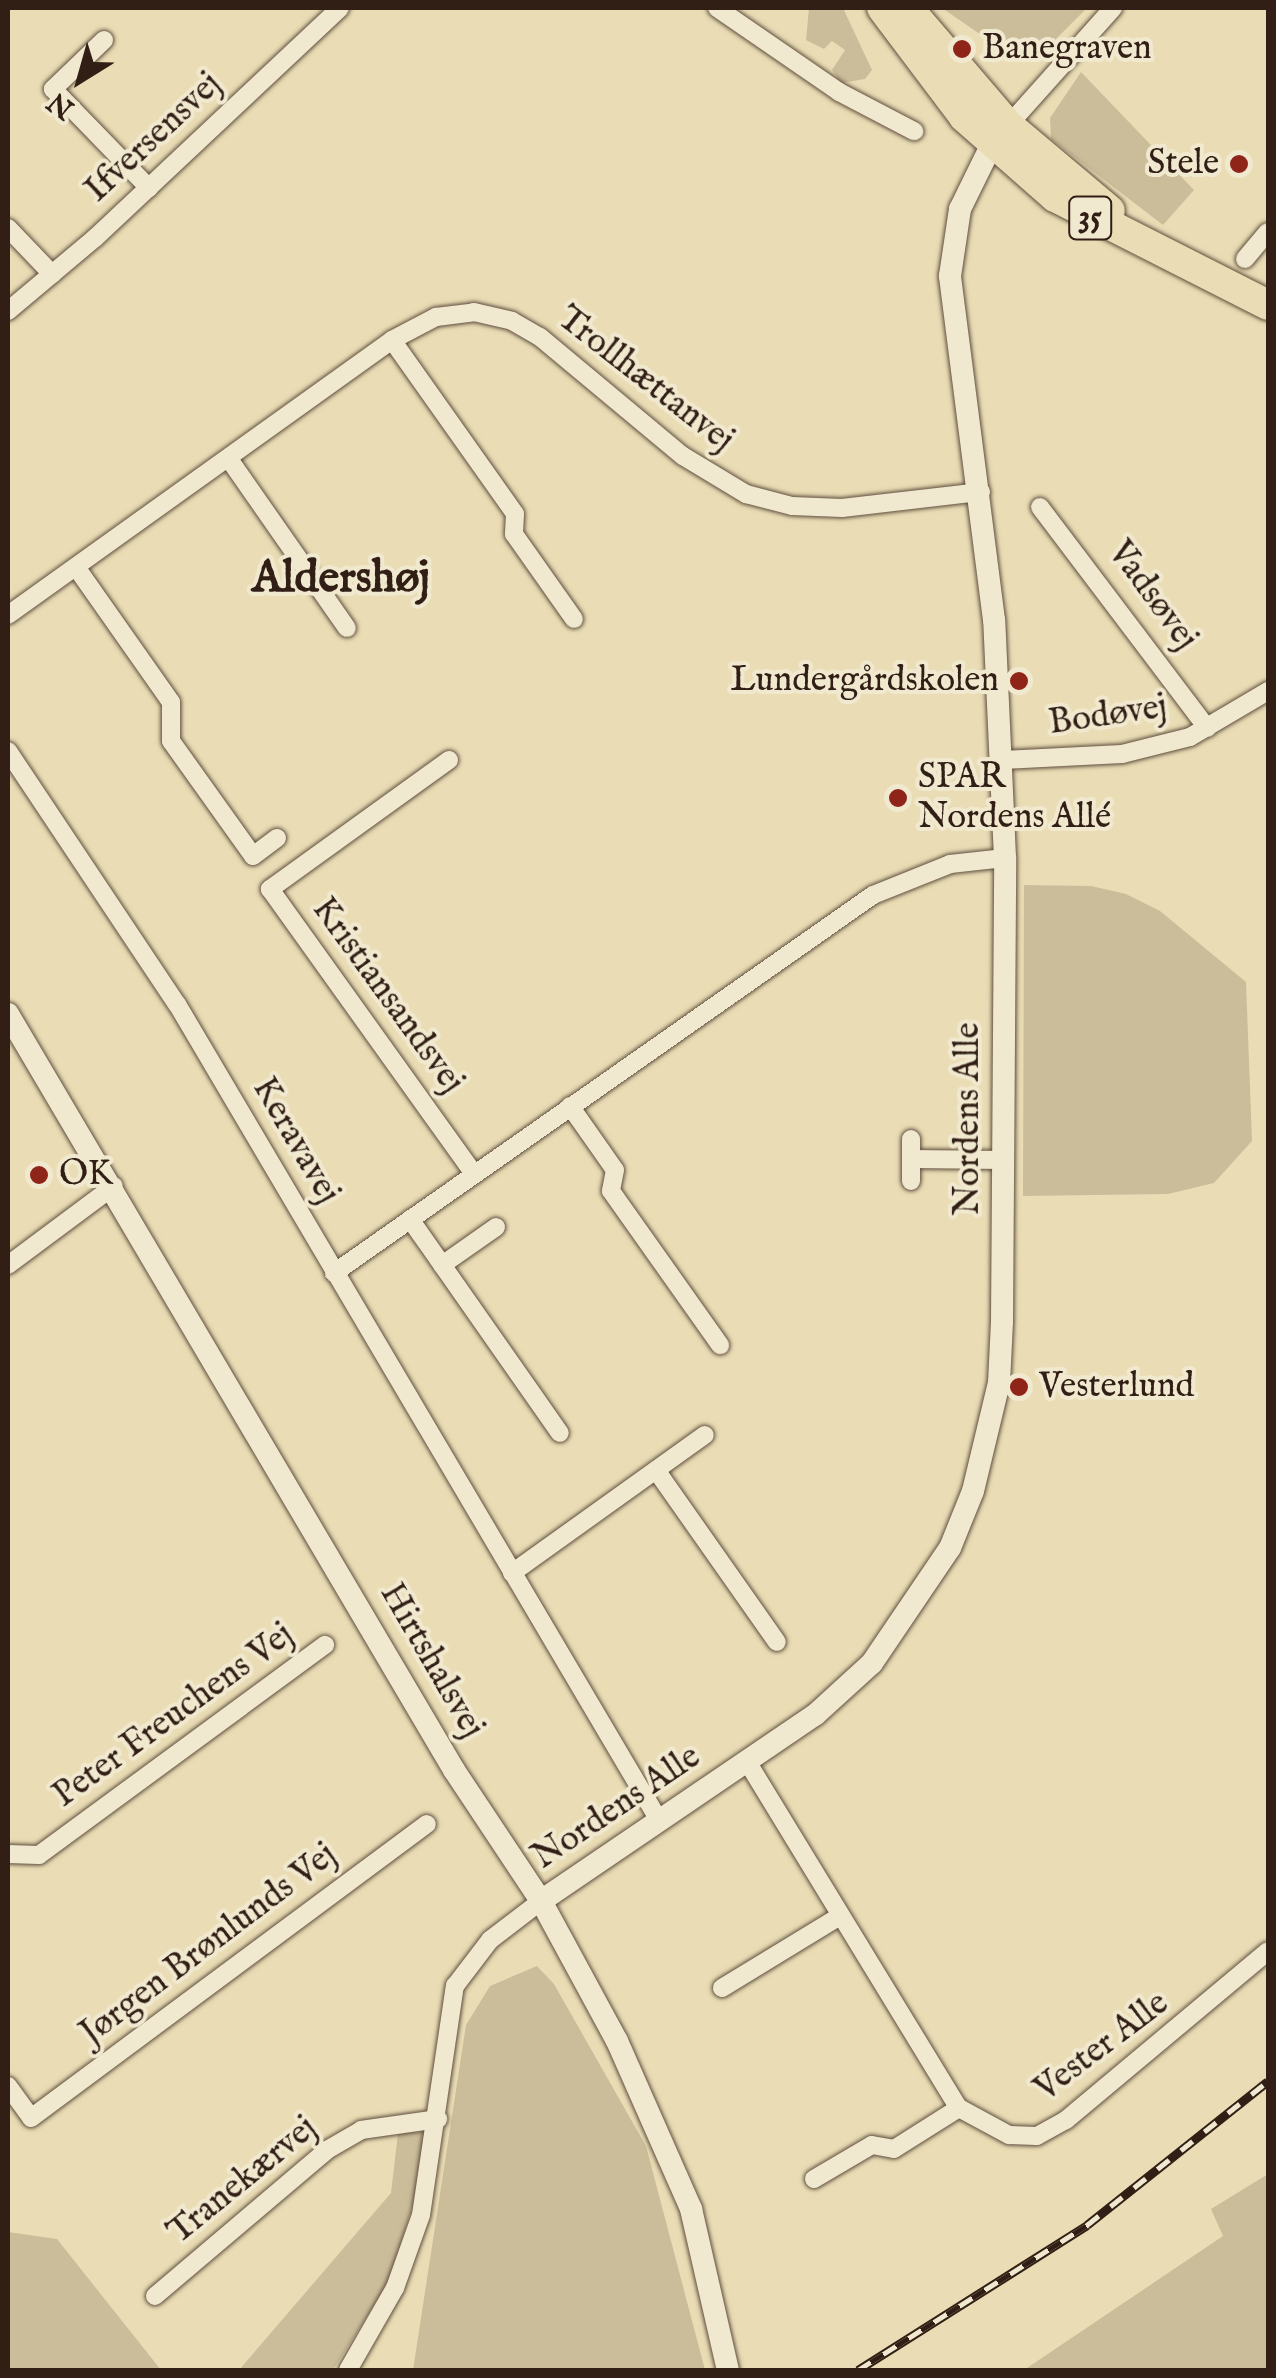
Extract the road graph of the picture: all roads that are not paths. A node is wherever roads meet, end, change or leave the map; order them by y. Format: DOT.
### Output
graph roads {
  1 [pos="340,8"];
  2 [pos="717,8"];
  3 [pos="882,8"];
  4 [pos="908,8"];
  5 [pos="1113,8"];
  6 [pos="104,40"];
  7 [pos="914,131"];
  8 [pos="999,136"];
  9 [pos="149,188"];
  10 [pos="8,228"];
  11 [pos="1268,232"];
  12 [pos="1244,259"];
  13 [pos="52,274"];
  14 [pos="1268,305"];
  15 [pos="8,311"];
  16 [pos="392,340"];
  17 [pos="229,459"];
  18 [pos="981,492"];
  19 [pos="1040,507"];
  20 [pos="76,567"];
  21 [pos="8,615"];
  22 [pos="574,619"];
  23 [pos="347,628"];
  24 [pos="1268,691"];
  25 [pos="1208,728"];
  26 [pos="8,751"];
  27 [pos="449,760"];
  28 [pos="1004,760"];
  29 [pos="277,838"];
  30 [pos="1006,858"];
  31 [pos="8,1014"];
  32 [pos="570,1106"];
  33 [pos="911,1139"];
  34 [pos="910,1159"];
  35 [pos="1004,1160"];
  36 [pos="474,1174"];
  37 [pos="911,1180"];
  38 [pos="114,1186"];
  39 [pos="410,1219"];
  40 [pos="496,1227"];
  41 [pos="8,1265"];
  42 [pos="442,1265"];
  43 [pos="334,1273"];
  44 [pos="720,1345"];
  45 [pos="560,1433"];
  46 [pos="705,1434"];
  47 [pos="656,1470"];
  48 [pos="512,1573"];
  49 [pos="776,1642"];
  50 [pos="326,1645"];
  51 [pos="748,1763"];
  52 [pos="660,1822"];
  53 [pos="426,1824"];
  54 [pos="8,1854"];
  55 [pos="540,1901"];
  56 [pos="840,1916"];
  57 [pos="1268,1951"];
  58 [pos="722,1988"];
  59 [pos="8,2086"];
  60 [pos="959,2108"];
  61 [pos="438,2119"];
  62 [pos="814,2179"];
  63 [pos="155,2296"];
  64 [pos="348,2370"];
  65 [pos="728,2370"];
  1 -- 9 [label="street, Ifversensvej"];
  2 -- 7 [label="street"];
  3 -- 8 [label="main road, 35"];
  4 -- 8 [label="main road, 35"];
  5 -- 8 [label="street"];
  6 -- 9 [label="street"];
  8 -- 14 [label="main road, 35"];
  8 -- 18 [label="street, Nordens Alle"];
  9 -- 13 [label="street, Ifversensvej"];
  10 -- 13 [label="street"];
  11 -- 12 [label="street"];
  13 -- 15 [label="street, Ifversensvej"];
  16 -- 17 [label="street, Trollhættanvej"];
  16 -- 18 [label="street, Trollhættanvej"];
  16 -- 22 [label="street"];
  17 -- 20 [label="street, Trollhættanvej"];
  17 -- 23 [label="street"];
  18 -- 28 [label="street, Nordens Alle"];
  19 -- 25 [label="street, Vadsøvej"];
  20 -- 21 [label="street, Trollhættanvej"];
  20 -- 29 [label="street"];
  24 -- 25 [label="street, Bodøvej"];
  25 -- 28 [label="street, Bodøvej"];
  26 -- 43 [label="street, Keravavej"];
  27 -- 36 [label="street, Kristiansandsvej"];
  28 -- 30 [label="street, Nordens Alle"];
  30 -- 32 [label="street"];
  30 -- 35 [label="street, Nordens Alle"];
  31 -- 38 [label="street, Hirtshalsvej"];
  32 -- 36 [label="street"];
  32 -- 44 [label="street"];
  33 -- 34 [label="street"];
  34 -- 35 [label="street"];
  34 -- 37 [label="street"];
  35 -- 51 [label="street, Nordens Alle"];
  36 -- 39 [label="street"];
  38 -- 41 [label="street"];
  38 -- 55 [label="street, Hirtshalsvej"];
  39 -- 42 [label="street"];
  39 -- 43 [label="street"];
  40 -- 42 [label="street"];
  42 -- 45 [label="street"];
  43 -- 48 [label="street, Keravavej"];
  46 -- 47 [label="street"];
  47 -- 48 [label="street"];
  47 -- 49 [label="street"];
  48 -- 52 [label="street, Keravavej"];
  50 -- 54 [label="street, Peter Freuchens Vej"];
  51 -- 52 [label="street, Nordens Alle"];
  51 -- 56 [label="street"];
  52 -- 55 [label="street, Nordens Alle"];
  53 -- 59 [label="street, Jørgen Brønlunds Vej"];
  55 -- 61 [label="street"];
  55 -- 65 [label="street, Hirtshalsvej"];
  56 -- 58 [label="street"];
  56 -- 60 [label="street"];
  57 -- 60 [label="street, Vester Alle"];
  60 -- 62 [label="street"];
  61 -- 63 [label="street, Tranekærvej"];
  61 -- 64 [label="street"];
}
